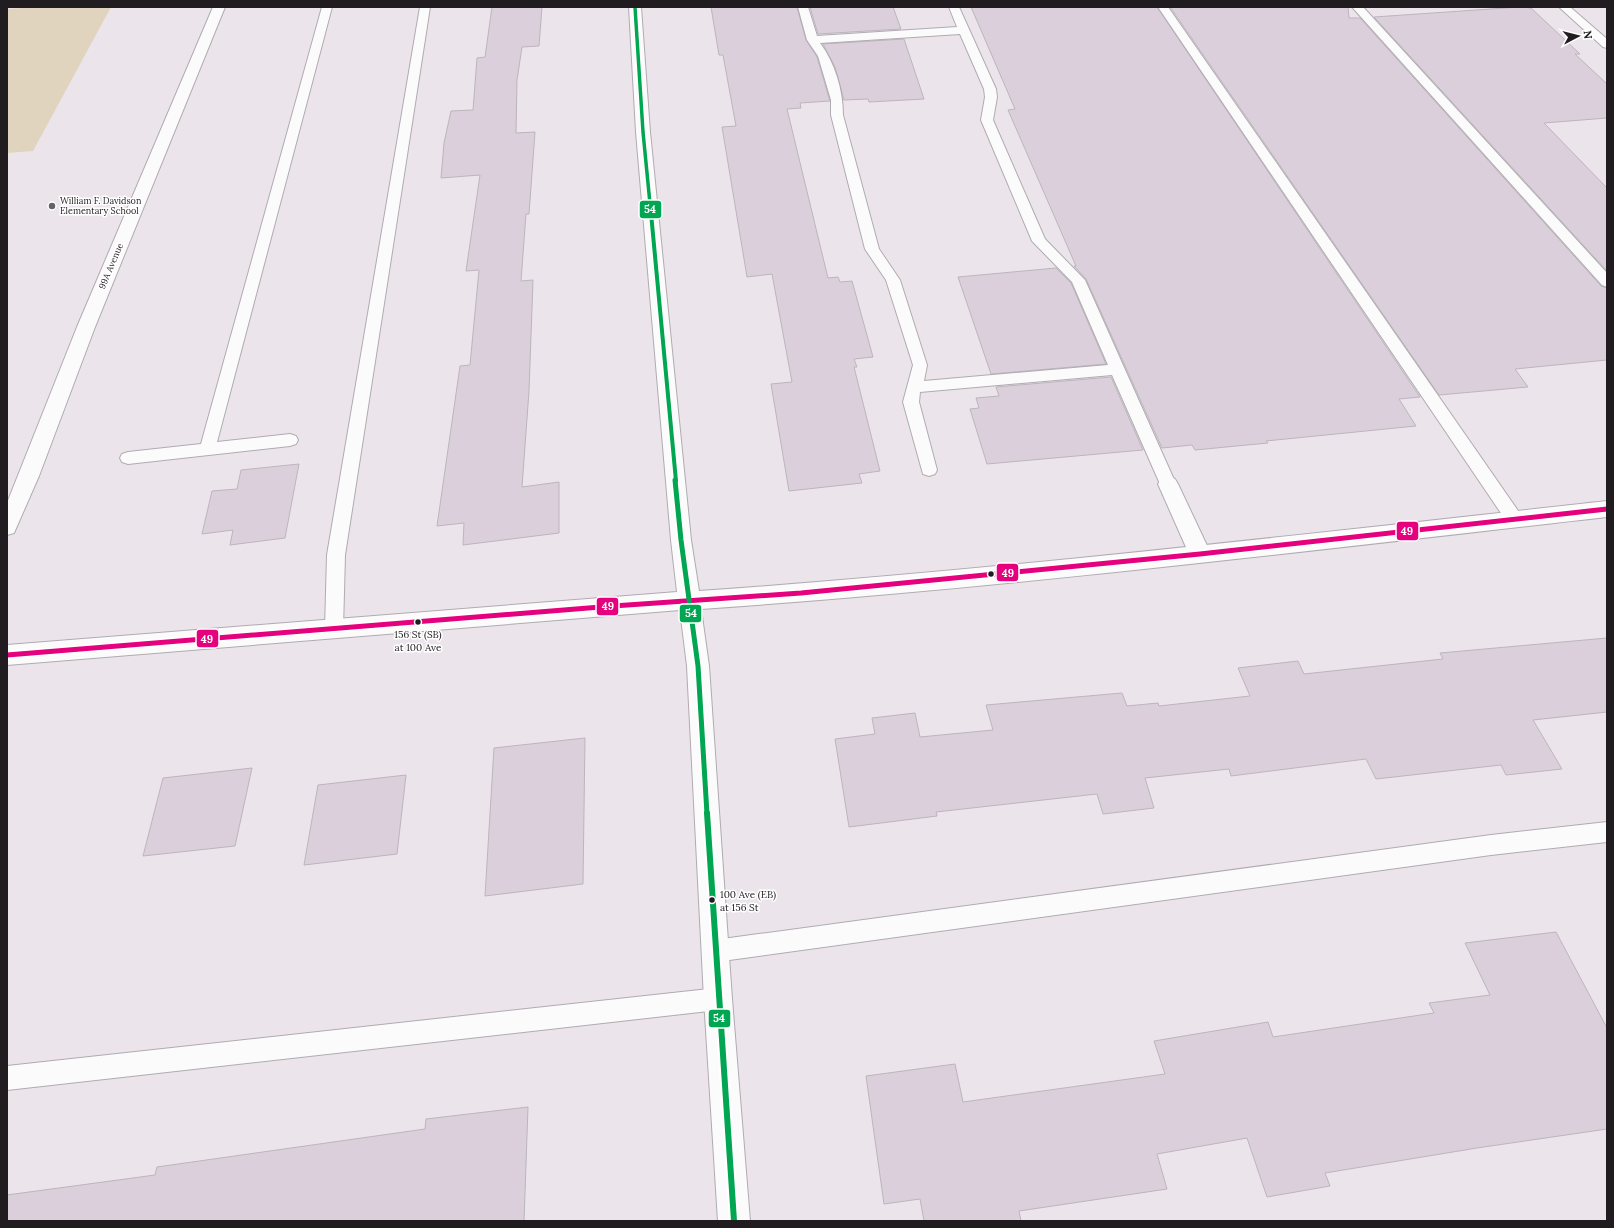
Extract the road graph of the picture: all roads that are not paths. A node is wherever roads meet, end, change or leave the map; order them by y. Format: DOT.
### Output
graph roads {
  1 [pos="219,7"];
  2 [pos="327,7"];
  3 [pos="425,7"];
  4 [pos="635,7"];
  5 [pos="803,7"];
  6 [pos="954,7"];
  7 [pos="1163,7"];
  8 [pos="1357,7"];
  9 [pos="1564,7"];
  10 [pos="965,30"];
  11 [pos="813,40"];
  12 [pos="1607,45"];
  13 [pos="1607,282"];
  14 [pos="1117,369"];
  15 [pos="914,387"];
  16 [pos="290,440"];
  17 [pos="207,450"];
  18 [pos="128,458"];
  19 [pos="929,470"];
  20 [pos="1168,484"];
  21 [pos="1607,509"];
  22 [pos="1515,520"];
  23 [pos="7,526"];
  24 [pos="1200,554"];
  25 [pos="690,600"];
  26 [pos="334,628"];
  27 [pos="7,655"];
  28 [pos="1607,832"];
  29 [pos="715,951"];
  30 [pos="718,999"];
  31 [pos="7,1078"];
  32 [pos="734,1221"];
  1 -- 23 [label="main road, 99A Avenue"];
  2 -- 17 [label="lane"];
  3 -- 26 [label="lane"];
  4 -- 25 [label="main road"];
  5 -- 11 [label="lane"];
  6 -- 10 [label="lane"];
  7 -- 22 [label="lane"];
  8 -- 13 [label="lane"];
  9 -- 12 [label="lane"];
  10 -- 11 [label="lane"];
  10 -- 14 [label="lane"];
  11 -- 15 [label="lane"];
  14 -- 15 [label="lane"];
  14 -- 20 [label="lane"];
  15 -- 19 [label="lane"];
  16 -- 17 [label="lane"];
  17 -- 18 [label="lane"];
  20 -- 24 [label="main road"];
  21 -- 22 [label="main road"];
  22 -- 24 [label="main road"];
  24 -- 25 [label="main road"];
  25 -- 26 [label="main road"];
  25 -- 29 [label="main road"];
  26 -- 27 [label="main road"];
  28 -- 29 [label="lane"];
  29 -- 30 [label="main road"];
  30 -- 31 [label="lane"];
  30 -- 32 [label="main road"];
}
